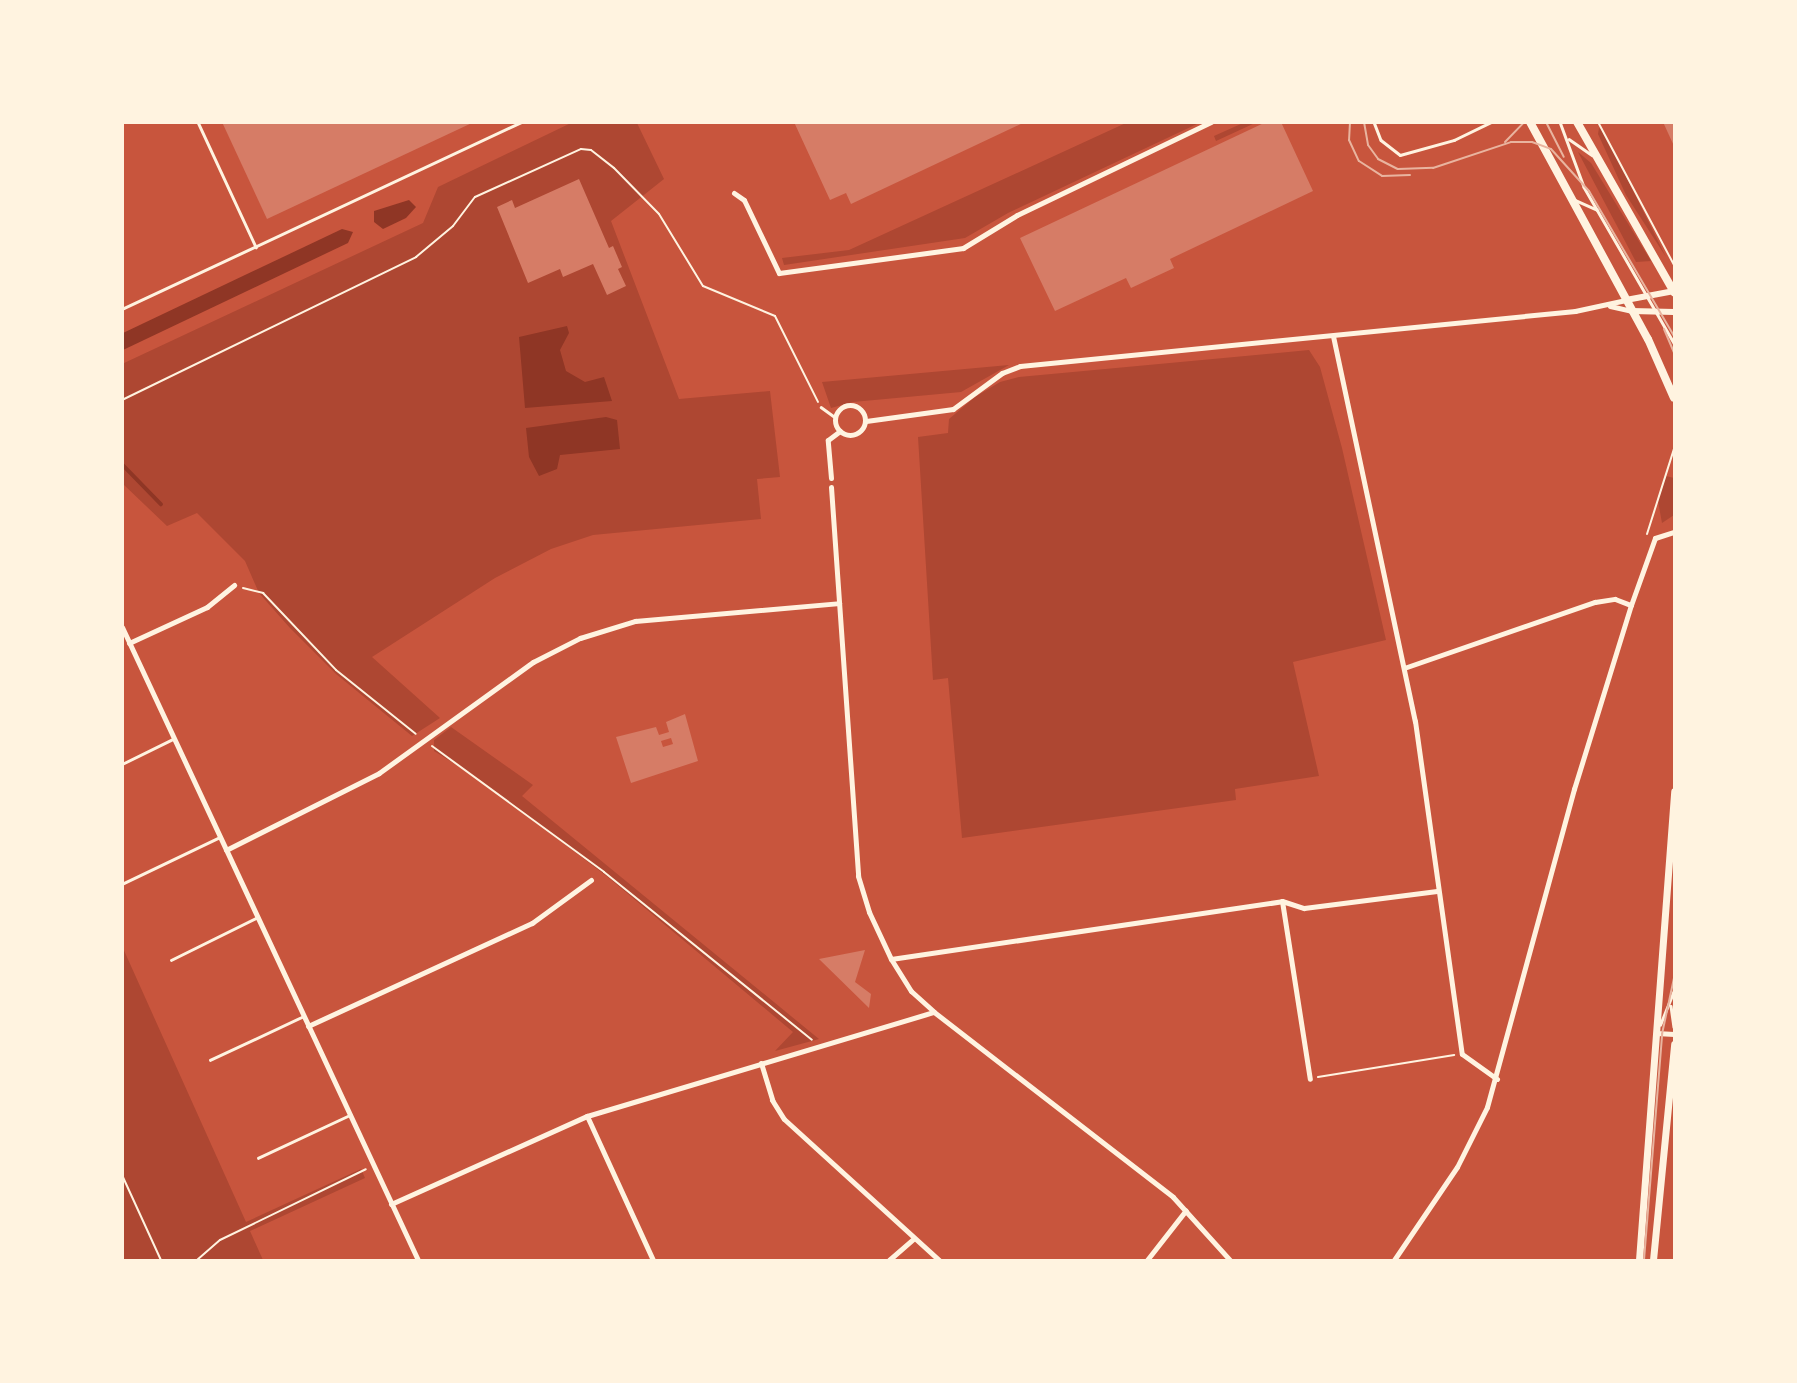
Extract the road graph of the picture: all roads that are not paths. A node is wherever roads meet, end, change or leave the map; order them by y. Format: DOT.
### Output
graph roads {
  1 [pos="198,122"];
  2 [pos="522,122"];
  3 [pos="1211,122"];
  4 [pos="1374,122"];
  5 [pos="1490,122"];
  6 [pos="1530,122"];
  7 [pos="1560,122"];
  8 [pos="1577,122"];
  9 [pos="1568,138"];
  10 [pos="1595,157"];
  11 [pos="734,193"];
  12 [pos="1569,197"];
  13 [pos="1598,211"];
  14 [pos="256,247"];
  15 [pos="1674,291"];
  16 [pos="1648,296"];
  17 [pos="1626,300"];
  18 [pos="1610,306"];
  19 [pos="122,309"];
  20 [pos="1632,311"];
  21 [pos="1657,312"];
  22 [pos="1675,313"];
  23 [pos="1333,336"];
  24 [pos="1675,344"];
  25 [pos="1675,398"];
  26 [pos="821,407"];
  27 [pos="835,417"];
  28 [pos="866,421"];
  29 [pos="840,431"];
  30 [pos="831,478"];
  31 [pos="831,487"];
  32 [pos="1675,532"];
  33 [pos="234,586"];
  34 [pos="839,603"];
  35 [pos="1632,605"];
  36 [pos="122,627"];
  37 [pos="129,643"];
  38 [pos="122,646"];
  39 [pos="1404,668"];
  40 [pos="174,738"];
  41 [pos="122,764"];
  42 [pos="1675,791"];
  43 [pos="220,837"];
  44 [pos="226,850"];
  45 [pos="591,880"];
  46 [pos="122,884"];
  47 [pos="1437,891"];
  48 [pos="1282,901"];
  49 [pos="257,917"];
  50 [pos="891,959"];
  51 [pos="171,960"];
  52 [pos="1675,990"];
  53 [pos="1671,1004"];
  54 [pos="934,1012"];
  55 [pos="304,1016"];
  56 [pos="308,1026"];
  57 [pos="1675,1027"];
  58 [pos="1656,1033"];
  59 [pos="1675,1034"];
  60 [pos="1675,1044"];
  61 [pos="210,1060"];
  62 [pos="761,1063"];
  63 [pos="1310,1079"];
  64 [pos="1497,1079"];
  65 [pos="350,1115"];
  66 [pos="587,1115"];
  67 [pos="1664,1127"];
  68 [pos="1675,1128"];
  69 [pos="258,1158"];
  70 [pos="391,1204"];
  71 [pos="1186,1210"];
  72 [pos="914,1238"];
  73 [pos="418,1261"];
  74 [pos="653,1261"];
  75 [pos="889,1261"];
  76 [pos="939,1261"];
  77 [pos="1147,1261"];
  78 [pos="1230,1261"];
  79 [pos="1394,1261"];
  80 [pos="1639,1261"];
  81 [pos="1653,1261"];
  1 -- 14 [label="lane"];
  2 -- 14 [label="lane"];
  3 -- 11 [label="street"];
  4 -- 5 [label="lane"];
  6 -- 12 [label="main road"];
  7 -- 9 [label="lane"];
  8 -- 10 [label="main road"];
  9 -- 10 [label="lane"];
  9 -- 13 [label="lane"];
  10 -- 15 [label="main road"];
  12 -- 13 [label="lane"];
  12 -- 17 [label="main road"];
  13 -- 16 [label="lane"];
  14 -- 19 [label="lane"];
  15 -- 16 [label="street"];
  16 -- 17 [label="street"];
  16 -- 21 [label="lane"];
  17 -- 18 [label="street"];
  17 -- 20 [label="main road"];
  18 -- 20 [label="street"];
  18 -- 23 [label="street"];
  20 -- 21 [label="street"];
  20 -- 25 [label="main road"];
  21 -- 22 [label="street"];
  21 -- 24 [label="lane"];
  23 -- 28 [label="street"];
  23 -- 39 [label="street"];
  26 -- 27 [label="lane"];
  27 -- 28 [label="street"];
  27 -- 29 [label="street"];
  28 -- 29 [label="street"];
  29 -- 30 [label="street"];
  31 -- 34 [label="street"];
  32 -- 35 [label="street"];
  33 -- 37 [label="street"];
  34 -- 44 [label="street"];
  34 -- 50 [label="street"];
  35 -- 39 [label="street"];
  35 -- 64 [label="street"];
  36 -- 37 [label="street"];
  37 -- 38 [label="lane"];
  37 -- 40 [label="street"];
  39 -- 47 [label="street"];
  40 -- 41 [label="lane"];
  40 -- 43 [label="street"];
  42 -- 58 [label="main road"];
  43 -- 44 [label="street"];
  43 -- 46 [label="lane"];
  44 -- 49 [label="street"];
  45 -- 56 [label="street"];
  47 -- 48 [label="street"];
  47 -- 64 [label="street"];
  48 -- 50 [label="street"];
  48 -- 63 [label="street"];
  49 -- 51 [label="lane"];
  49 -- 55 [label="street"];
  50 -- 54 [label="street"];
  52 -- 53 [label="lane"];
  53 -- 57 [label="lane"];
  53 -- 58 [label="lane"];
  54 -- 62 [label="street"];
  54 -- 71 [label="street"];
  55 -- 56 [label="street"];
  55 -- 61 [label="lane"];
  56 -- 65 [label="street"];
  58 -- 59 [label="street"];
  58 -- 80 [label="main road"];
  60 -- 67 [label="main road"];
  62 -- 66 [label="street"];
  62 -- 72 [label="street"];
  64 -- 79 [label="street"];
  65 -- 69 [label="lane"];
  65 -- 70 [label="street"];
  66 -- 70 [label="street"];
  66 -- 74 [label="street"];
  67 -- 68 [label="street"];
  67 -- 81 [label="main road"];
  70 -- 73 [label="street"];
  71 -- 77 [label="street"];
  71 -- 78 [label="street"];
  72 -- 75 [label="street"];
  72 -- 76 [label="street"];
}
